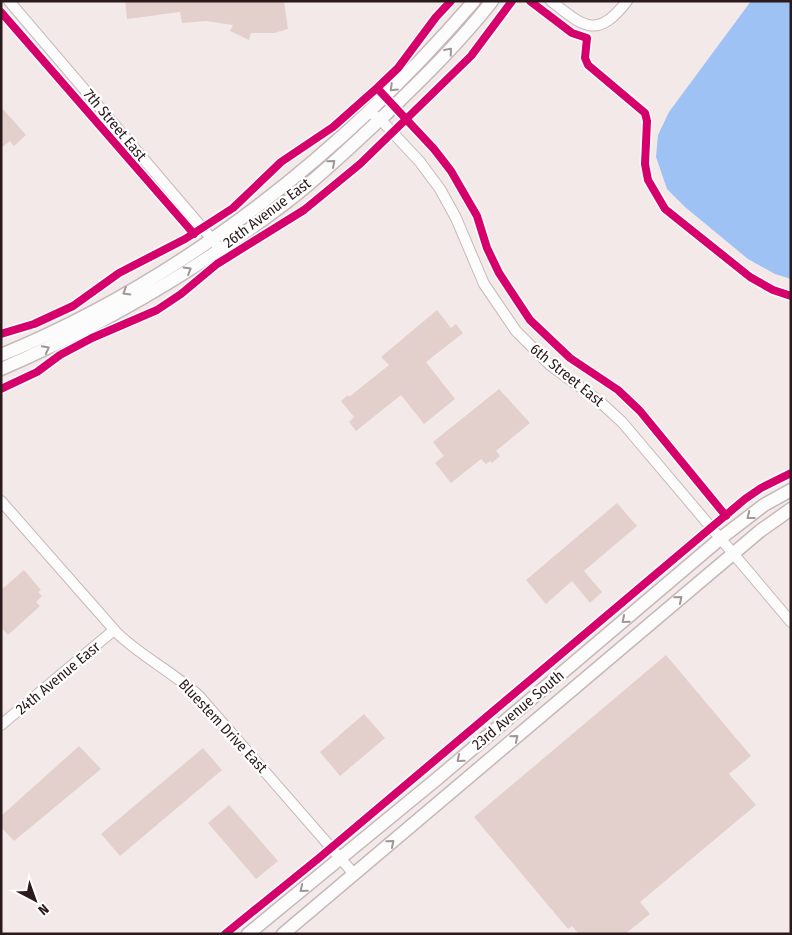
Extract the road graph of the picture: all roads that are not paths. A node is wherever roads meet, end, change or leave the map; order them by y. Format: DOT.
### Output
graph roads {
  1 [pos="9,1"];
  2 [pos="474,1"];
  3 [pos="492,1"];
  4 [pos="551,1"];
  5 [pos="627,1"];
  6 [pos="368,112"];
  7 [pos="380,119"];
  8 [pos="216,243"];
  9 [pos="1,355"];
  10 [pos="1,369"];
  11 [pos="791,490"];
  12 [pos="1,500"];
  13 [pos="791,509"];
  14 [pos="721,538"];
  15 [pos="733,554"];
  16 [pos="791,622"];
  17 [pos="114,630"];
  18 [pos="1,725"];
  19 [pos="340,858"];
  20 [pos="354,874"];
  21 [pos="248,934"];
  22 [pos="283,934"];
  1 -- 8 [label="street, 7th Street East"];
  2 -- 6 [label="street, 26th Avenue East, one-way"];
  7 -- 3 [label="street, 26th Avenue East, one-way"];
  4 -- 5 [label="street"];
  6 -- 7 [label="street, 6th Street East"];
  6 -- 8 [label="street, 26th Avenue East"];
  8 -- 7 [label="street, 26th Avenue East, one-way"];
  7 -- 14 [label="street, 6th Street East"];
  8 -- 9 [label="street, 26th Avenue East, one-way"];
  10 -- 8 [label="street, 26th Avenue East, one-way"];
  11 -- 14 [label="street, 23rd Avenue South, one-way"];
  12 -- 17 [label="street, Bluestem Drive East"];
  13 -- 15 [label="street, 23rd Avenue South"];
  14 -- 15 [label="street, 6th Street East"];
  14 -- 19 [label="street, 23rd Avenue South, one-way"];
  15 -- 16 [label="street, 6th Street East"];
  20 -- 15 [label="street, 23rd Avenue South, one-way"];
  17 -- 18 [label="street, 24th Avenue Easr"];
  17 -- 19 [label="street, Bluestem Drive East"];
  19 -- 20 [label="street, Bluestem Drive East"];
  19 -- 21 [label="street, 23rd Avenue South, one-way"];
  20 -- 22 [label="street, 23rd Avenue South"];
}
